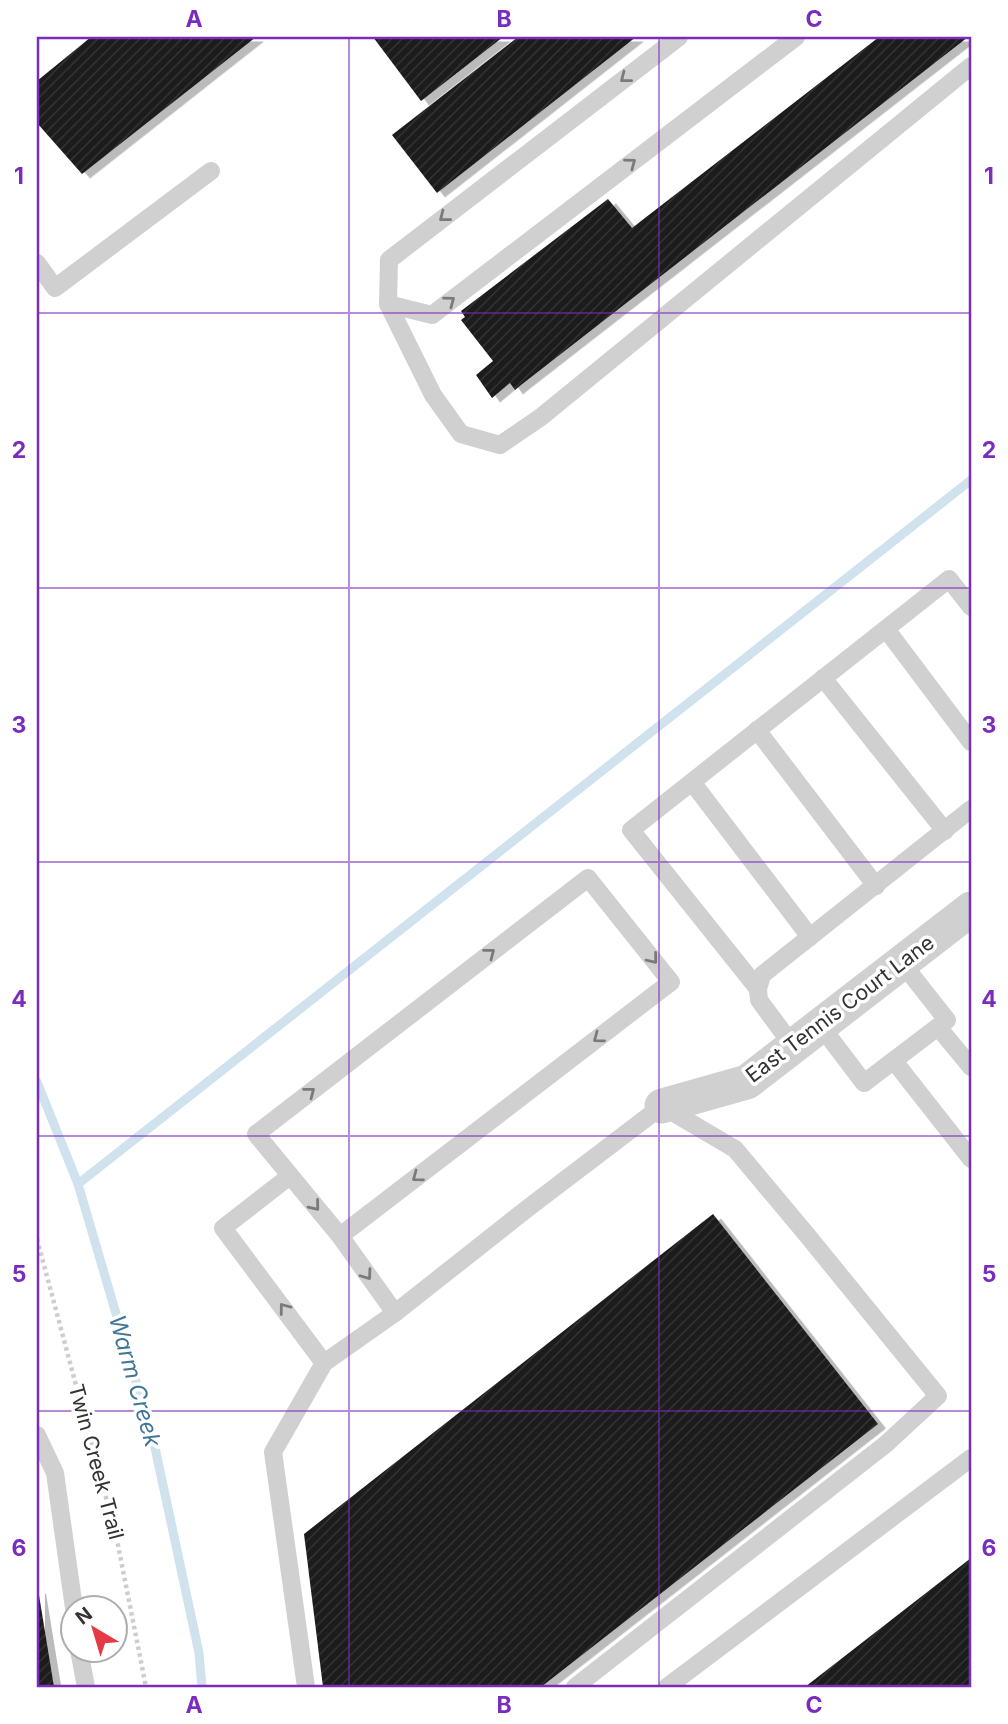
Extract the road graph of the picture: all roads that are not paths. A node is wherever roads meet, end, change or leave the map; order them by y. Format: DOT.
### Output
graph roads {
  1 [pos="679,37"];
  2 [pos="796,37"];
  3 [pos="971,66"];
  4 [pos="211,171"];
  5 [pos="37,263"];
  6 [pos="388,304"];
  7 [pos="971,607"];
  8 [pos="886,629"];
  9 [pos="823,678"];
  10 [pos="757,730"];
  11 [pos="971,743"];
  12 [pos="692,782"];
  13 [pos="971,810"];
  14 [pos="945,831"];
  15 [pos="876,886"];
  16 [pos="971,909"];
  17 [pos="810,937"];
  18 [pos="902,963"];
  19 [pos="758,989"];
  20 [pos="820,1025"];
  21 [pos="938,1027"];
  22 [pos="793,1046"];
  23 [pos="894,1061"];
  24 [pos="971,1067"];
  25 [pos="662,1106"];
  26 [pos="971,1158"];
  27 [pos="290,1175"];
  28 [pos="340,1236"];
  29 [pos="395,1313"];
  30 [pos="324,1363"];
  31 [pos="37,1435"];
  32 [pos="971,1458"];
  33 [pos="72,1594"];
  34 [pos="82,1664"];
  35 [pos="86,1687"];
  36 [pos="306,1687"];
  37 [pos="575,1687"];
  38 [pos="667,1687"];
  1 -- 6 [label="lane, one-way"];
  6 -- 2 [label="lane, one-way"];
  3 -- 6 [label="lane"];
  4 -- 5 [label="lane"];
  7 -- 8 [label="lane"];
  8 -- 9 [label="lane"];
  8 -- 11 [label="lane"];
  9 -- 10 [label="lane"];
  9 -- 14 [label="lane"];
  10 -- 12 [label="lane"];
  10 -- 15 [label="lane"];
  12 -- 17 [label="lane"];
  12 -- 19 [label="lane"];
  13 -- 14 [label="lane"];
  14 -- 15 [label="lane"];
  15 -- 17 [label="lane"];
  16 -- 18 [label="street, East Tennis Court Lane"];
  17 -- 19 [label="lane"];
  18 -- 20 [label="street, East Tennis Court Lane"];
  18 -- 21 [label="lane"];
  19 -- 22 [label="lane"];
  20 -- 22 [label="street, East Tennis Court Lane"];
  20 -- 23 [label="lane"];
  21 -- 23 [label="lane"];
  21 -- 24 [label="lane"];
  22 -- 25 [label="street, East Tennis Court Lane"];
  23 -- 26 [label="lane"];
  25 -- 29 [label="lane"];
  25 -- 37 [label="lane"];
  27 -- 28 [label="lane, one-way"];
  27 -- 28 [label="lane, one-way"];
  30 -- 27 [label="lane, one-way"];
  28 -- 29 [label="lane, one-way"];
  29 -- 30 [label="lane"];
  30 -- 36 [label="lane"];
  31 -- 33 [label="lane"];
  32 -- 38 [label="lane"];
  34 -- 35 [label="lane"];
}
